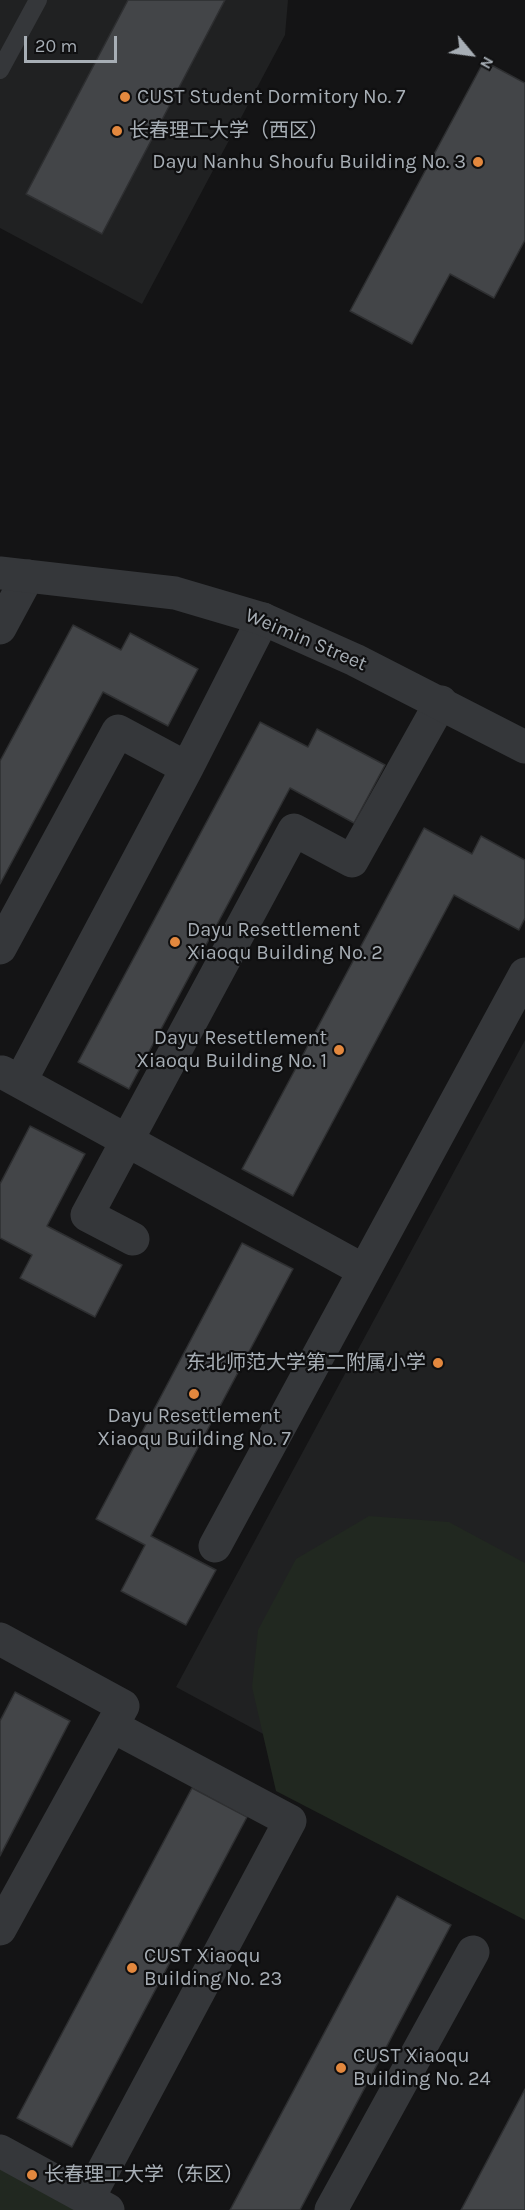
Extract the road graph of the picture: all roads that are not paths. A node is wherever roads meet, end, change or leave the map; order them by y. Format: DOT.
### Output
graph roads {
  1 [pos="38,0"];
  2 [pos="0,70"];
  3 [pos="14,574"];
  4 [pos="263,619"];
  5 [pos="0,628"];
  6 [pos="441,702"];
  7 [pos="525,747"];
  8 [pos="187,768"];
  9 [pos="0,948"];
  10 [pos="525,974"];
  11 [pos="10,1076"];
  12 [pos="127,1140"];
  13 [pos="133,1239"];
  14 [pos="363,1270"];
  15 [pos="215,1546"];
  16 [pos="0,1639"];
  17 [pos="112,1726"];
  18 [pos="0,1929"];
  19 [pos="473,1952"];
  20 [pos="0,2151"];
  21 [pos="98,2204"];
  22 [pos="331,2210"];
  1 -- 2 [label="lane"];
  3 -- 4 [label="street, Weimin Street"];
  3 -- 5 [label="street"];
  4 -- 6 [label="street, Weimin Street"];
  4 -- 8 [label="street"];
  6 -- 7 [label="street, Weimin Street"];
  6 -- 12 [label="street"];
  8 -- 9 [label="street"];
  8 -- 11 [label="street"];
  10 -- 14 [label="street"];
  11 -- 12 [label="street"];
  12 -- 13 [label="street"];
  12 -- 14 [label="street"];
  14 -- 15 [label="street"];
  16 -- 17 [label="street"];
  17 -- 18 [label="street"];
  17 -- 21 [label="street"];
  19 -- 22 [label="street"];
  20 -- 21 [label="street"];
}
